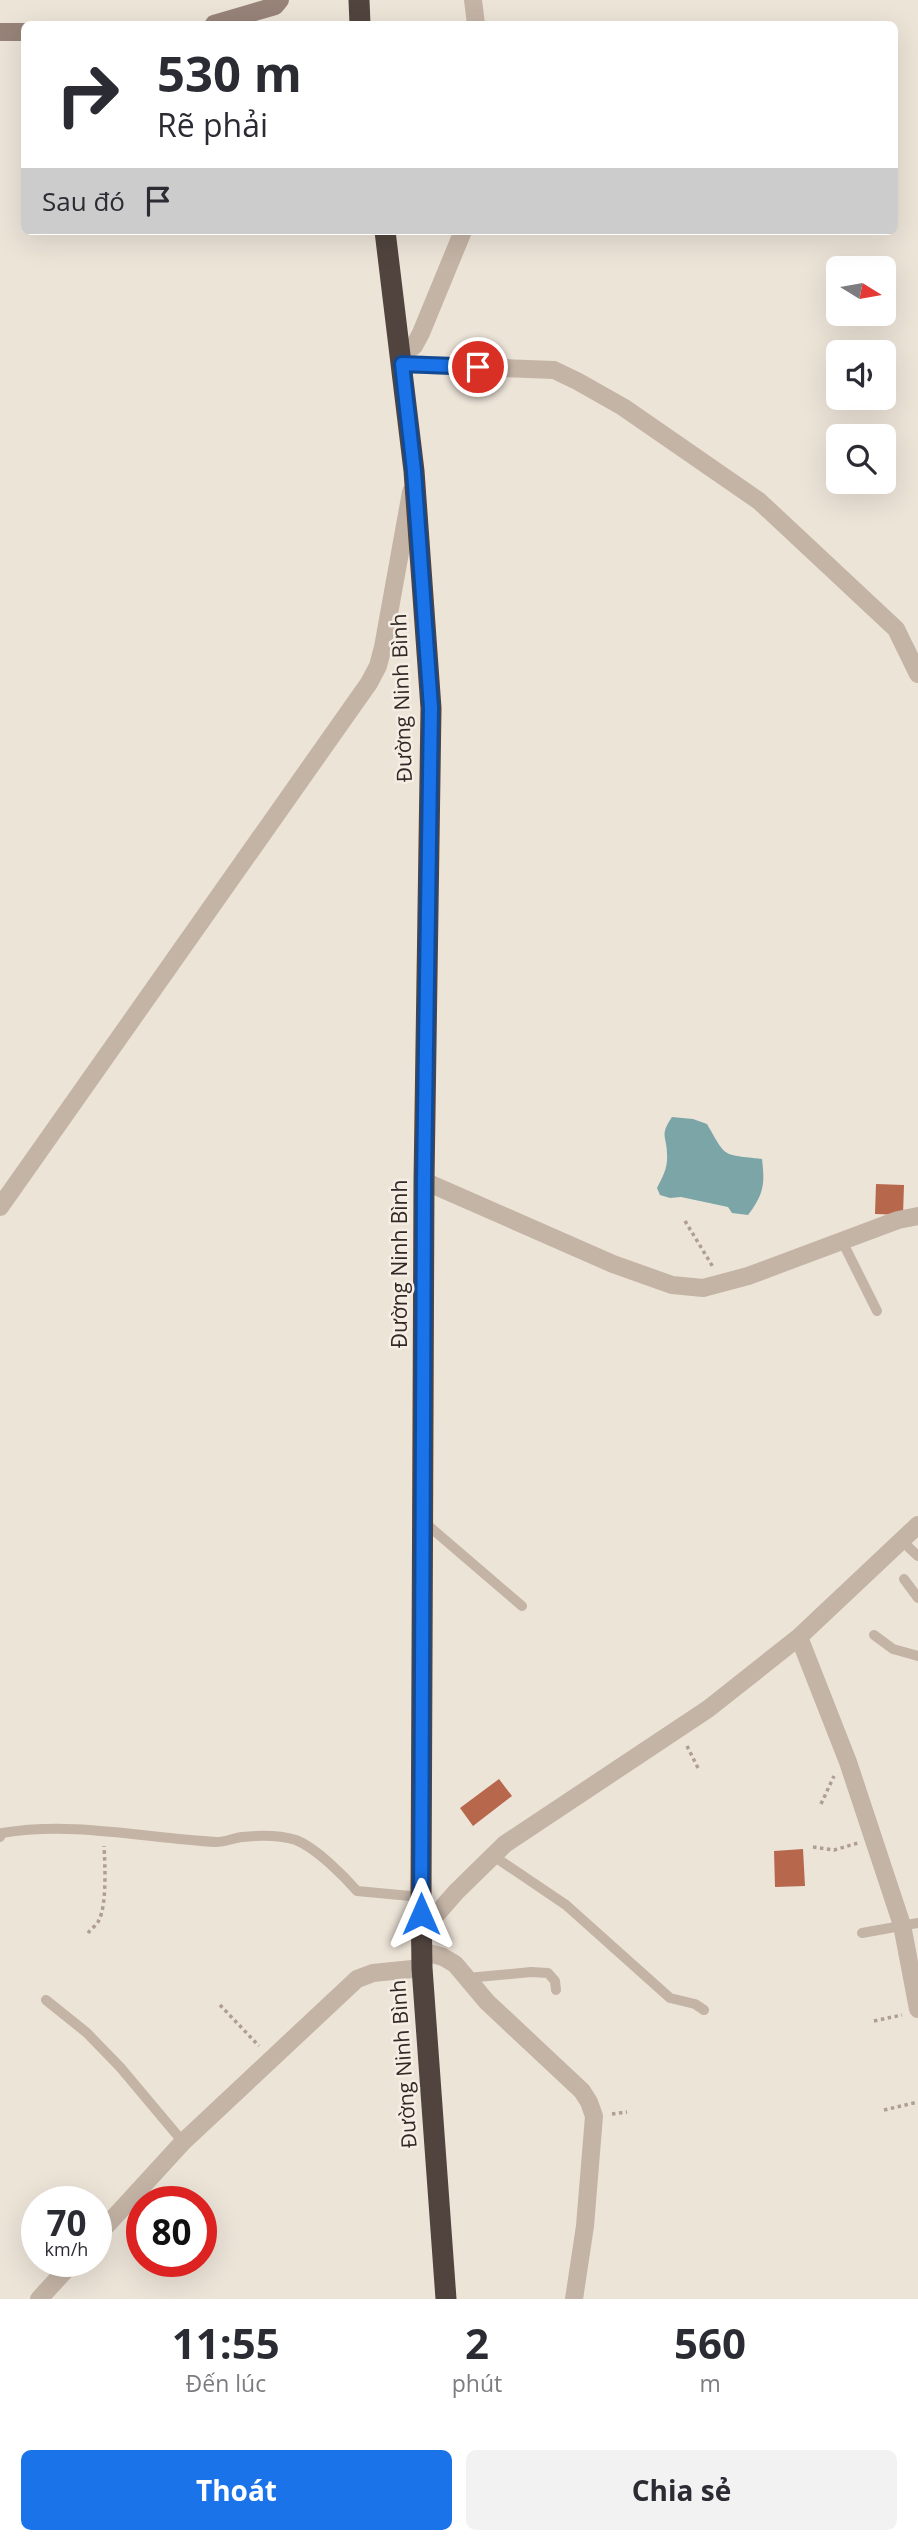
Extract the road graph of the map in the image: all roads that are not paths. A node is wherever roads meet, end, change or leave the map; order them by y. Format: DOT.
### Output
graph roads {
  1 [pos="281,0"];
  2 [pos="359,0"];
  3 [pos="473,0"];
  4 [pos="224,21"];
  5 [pos="360,21"];
  6 [pos="475,21"];
  7 [pos="0,32"];
  8 [pos="21,32"];
  9 [pos="386,235"];
  10 [pos="461,235"];
  11 [pos="401,358"];
  12 [pos="414,471"];
  13 [pos="918,674"];
  14 [pos="424,1181"];
  15 [pos="0,1207"];
  16 [pos="918,1216"];
  17 [pos="842,1241"];
  18 [pos="877,1311"];
  19 [pos="423,1522"];
  20 [pos="918,1525"];
  21 [pos="901,1540"];
  22 [pos="918,1556"];
  23 [pos="904,1579"];
  24 [pos="918,1598"];
  25 [pos="522,1606"];
  26 [pos="874,1634"];
  27 [pos="799,1637"];
  28 [pos="918,1656"];
  29 [pos="0,1837"];
  30 [pos="492,1855"];
  31 [pos="421,1897"];
  32 [pos="910,1924"];
  33 [pos="862,1933"];
  34 [pos="422,1950"];
  35 [pos="467,1978"];
  36 [pos="556,1990"];
  37 [pos="46,2000"];
  38 [pos="914,2002"];
  39 [pos="704,2010"];
  40 [pos="183,2142"];
  41 [pos="112,2220"];
  42 [pos="59,2277"];
  43 [pos="38,2299"];
  44 [pos="446,2299"];
  45 [pos="574,2299"];
  1 -- 4 [label="main road"];
  2 -- 5 [label="highway"];
  3 -- 6 [label="street"];
  7 -- 8 [label="main road"];
  9 -- 11 [label="highway, Đường Ninh Bình"];
  10 -- 11 [label="street"];
  11 -- 12 [label="highway, Đường Ninh Bình"];
  11 -- 13 [label="street"];
  12 -- 14 [label="highway, Đường Ninh Bình"];
  12 -- 15 [label="street"];
  14 -- 17 [label="street"];
  14 -- 19 [label="highway, Đường Ninh Bình"];
  16 -- 17 [label="street"];
  17 -- 18 [label="lane"];
  19 -- 25 [label="lane"];
  19 -- 31 [label="highway, Đường Ninh Bình"];
  20 -- 21 [label="street"];
  21 -- 22 [label="lane"];
  21 -- 27 [label="street"];
  23 -- 24 [label="lane"];
  26 -- 28 [label="lane"];
  27 -- 30 [label="street"];
  27 -- 32 [label="street"];
  29 -- 31 [label="lane"];
  30 -- 34 [label="street"];
  30 -- 39 [label="lane"];
  31 -- 34 [label="highway, Đường Ninh Bình"];
  32 -- 33 [label="lane"];
  32 -- 38 [label="street"];
  34 -- 35 [label="street"];
  34 -- 40 [label="street"];
  34 -- 44 [label="highway, Đường Ninh Bình"];
  35 -- 36 [label="lane"];
  35 -- 45 [label="street"];
  37 -- 40 [label="lane"];
  40 -- 41 [label="street"];
  42 -- 43 [label="street"];
}
